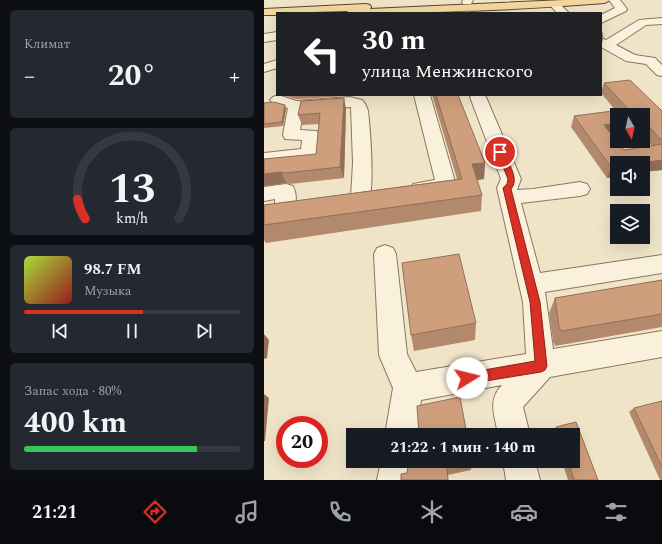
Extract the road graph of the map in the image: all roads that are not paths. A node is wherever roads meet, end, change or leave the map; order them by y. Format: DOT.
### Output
graph roads {
  1 [pos="516,0"];
  2 [pos="604,0"];
  3 [pos="614,0"];
  4 [pos="468,1"];
  5 [pos="554,4"];
  6 [pos="488,10"];
  7 [pos="424,11"];
  8 [pos="264,12"];
  9 [pos="388,12"];
  10 [pos="562,12"];
  11 [pos="276,16"];
  12 [pos="264,17"];
  13 [pos="602,19"];
  14 [pos="662,21"];
  15 [pos="276,27"];
  16 [pos="264,28"];
  17 [pos="276,36"];
  18 [pos="264,38"];
  19 [pos="603,48"];
  20 [pos="656,60"];
  21 [pos="276,64"];
  22 [pos="264,68"];
  23 [pos="662,72"];
  24 [pos="422,96"];
  25 [pos="478,97"];
  26 [pos="271,100"];
  27 [pos="297,101"];
  28 [pos="264,159"];
  29 [pos="580,189"];
  30 [pos="400,191"];
  31 [pos="264,194"];
  32 [pos="361,197"];
  33 [pos="509,197"];
  34 [pos="264,211"];
  35 [pos="385,254"];
  36 [pos="662,264"];
  37 [pos="531,284"];
  38 [pos="662,344"];
  39 [pos="541,366"];
  40 [pos="408,388"];
  41 [pos="402,428"];
  42 [pos="513,428"];
  43 [pos="396,468"];
  44 [pos="520,468"];
  45 [pos="394,480"];
  46 [pos="523,480"];
  1 -- 4 [label="main road"];
  2 -- 5 [label="main road"];
  3 -- 13 [label="street"];
  4 -- 8 [label="main road"];
  5 -- 6 [label="main road"];
  5 -- 10 [label="street"];
  6 -- 7 [label="main road"];
  7 -- 9 [label="main road"];
  11 -- 12 [label="main road"];
  14 -- 19 [label="street"];
  15 -- 16 [label="street"];
  17 -- 18 [label="street"];
  19 -- 20 [label="street"];
  20 -- 23 [label="street"];
  21 -- 22 [label="street"];
  24 -- 30 [label="street"];
  25 -- 33 [label="street"];
  26 -- 27 [label="street"];
  27 -- 28 [label="street"];
  27 -- 32 [label="street"];
  29 -- 33 [label="street"];
  31 -- 34 [label="street"];
  33 -- 37 [label="street"];
  35 -- 40 [label="street"];
  36 -- 37 [label="street"];
  37 -- 39 [label="street"];
  38 -- 39 [label="street"];
  39 -- 40 [label="street"];
  39 -- 42 [label="street"];
  40 -- 41 [label="street"];
  43 -- 45 [label="street"];
  44 -- 46 [label="street"];
}
